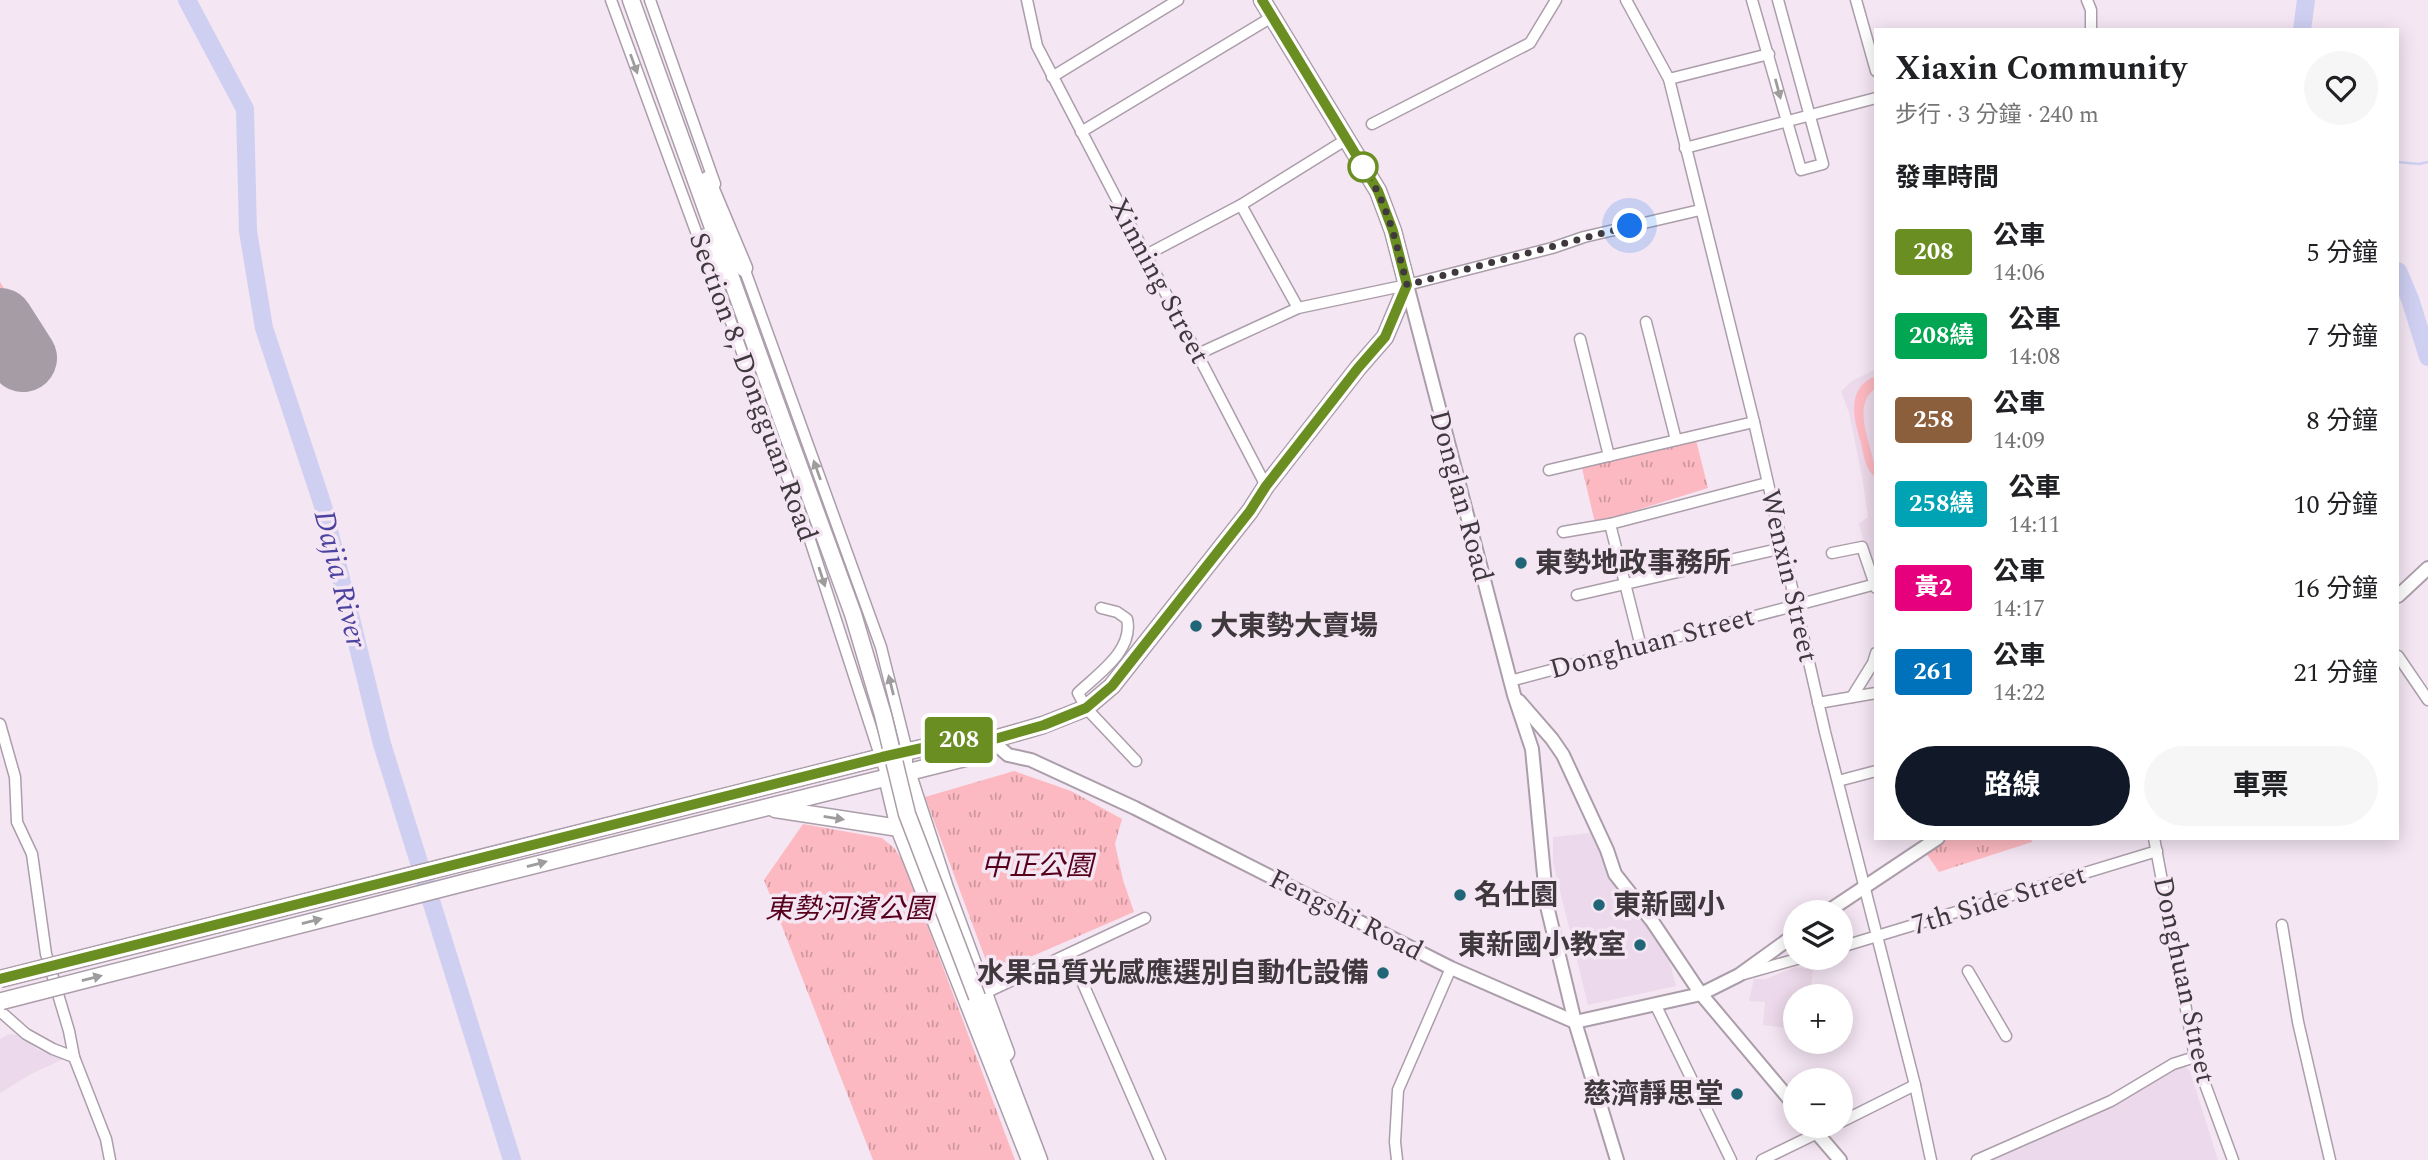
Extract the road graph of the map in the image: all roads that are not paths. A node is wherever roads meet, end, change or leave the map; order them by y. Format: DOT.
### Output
graph roads {
  1 [pos="611,0"];
  2 [pos="623,0"];
  3 [pos="631,0"];
  4 [pos="639,0"];
  5 [pos="650,0"];
  6 [pos="1027,0"];
  7 [pos="1178,0"];
  8 [pos="1262,0"];
  9 [pos="1556,0"];
  10 [pos="1626,0"];
  11 [pos="1752,0"];
  12 [pos="1778,0"];
  13 [pos="1856,0"];
  14 [pos="2087,0"];
  15 [pos="1272,17"];
  16 [pos="2091,28"];
  17 [pos="1769,54"];
  18 [pos="1874,64"];
  19 [pos="1052,77"];
  20 [pos="1669,79"];
  21 [pos="1874,99"];
  22 [pos="1810,115"];
  23 [pos="1786,121"];
  24 [pos="1372,124"];
  25 [pos="1081,132"];
  26 [pos="1346,139"];
  27 [pos="1685,148"];
  28 [pos="1241,205"];
  29 [pos="1700,210"];
  30 [pos="1146,255"];
  31 [pos="744,268"];
  32 [pos="716,282"];
  33 [pos="1407,285"];
  34 [pos="1298,309"];
  35 [pos="1646,322"];
  36 [pos="1580,339"];
  37 [pos="1198,354"];
  38 [pos="1754,422"];
  39 [pos="1676,440"];
  40 [pos="1609,456"];
  41 [pos="1549,470"];
  42 [pos="1768,483"];
  43 [pos="1266,486"];
  44 [pos="1610,524"];
  45 [pos="1563,532"];
  46 [pos="1783,548"];
  47 [pos="1832,553"];
  48 [pos="2428,568"];
  49 [pos="1874,580"];
  50 [pos="1626,586"];
  51 [pos="1874,586"];
  52 [pos="1577,595"];
  53 [pos="2399,595"];
  54 [pos="1796,605"];
  55 [pos="1101,608"];
  56 [pos="1641,646"];
  57 [pos="2399,657"];
  58 [pos="1874,660"];
  59 [pos="1510,681"];
  60 [pos="1874,693"];
  61 [pos="1514,695"];
  62 [pos="1852,698"];
  63 [pos="2428,700"];
  64 [pos="1818,703"];
  65 [pos="1086,708"];
  66 [pos="0,724"];
  67 [pos="991,740"];
  68 [pos="907,751"];
  69 [pos="882,757"];
  70 [pos="1136,761"];
  71 [pos="907,772"];
  72 [pos="1874,772"];
  73 [pos="887,777"];
  74 [pos="1838,781"];
  75 [pos="769,808"];
  76 [pos="899,828"];
  77 [pos="1935,840"];
  78 [pos="2154,840"];
  79 [pos="2157,851"];
  80 [pos="1865,886"];
  81 [pos="945,888"];
  82 [pos="926,895"];
  83 [pos="1845,900"];
  84 [pos="1145,918"];
  85 [pos="2282,925"];
  86 [pos="1877,937"];
  87 [pos="1783,943"];
  88 [pos="1853,944"];
  89 [pos="1070,954"];
  90 [pos="1783,963"];
  91 [pos="1451,968"];
  92 [pos="1968,971"];
  93 [pos="1739,975"];
  94 [pos="0,979"];
  95 [pos="1702,994"];
  96 [pos="981,995"];
  97 [pos="1,1004"];
  98 [pos="1656,1006"];
  99 [pos="1575,1022"];
  100 [pos="2006,1035"];
  101 [pos="74,1057"];
  102 [pos="2195,1058"];
  103 [pos="1915,1085"];
  104 [pos="1783,1091"];
  105 [pos="1853,1116"];
  106 [pos="1799,1138"];
  107 [pos="1822,1138"];
  108 [pos="110,1160"];
  109 [pos="1030,1160"];
  110 [pos="1040,1160"];
  111 [pos="1047,1160"];
  112 [pos="1160,1160"];
  113 [pos="1397,1160"];
  114 [pos="1617,1160"];
  115 [pos="1731,1160"];
  116 [pos="1762,1160"];
  117 [pos="1840,1160"];
  118 [pos="1931,1160"];
  119 [pos="1977,1160"];
  120 [pos="2233,1160"];
  121 [pos="2330,1160"];
  1 -- 32 [label="street, Section 8, Dongguan Road, one-way"];
  2 -- 32 [label="main road"];
  3 -- 96 [label="main road, bridge"];
  4 -- 31 [label="main road"];
  5 -- 31 [label="street, Section 8, Dongguan Road"];
  6 -- 19 [label="street"];
  7 -- 19 [label="street"];
  8 -- 15 [label="main road, Donglan Road"];
  9 -- 24 [label="street"];
  10 -- 20 [label="street, Wenxin Street"];
  11 -- 17 [label="street"];
  12 -- 22 [label="street"];
  13 -- 18 [label="street"];
  14 -- 16 [label="street"];
  15 -- 25 [label="street"];
  15 -- 26 [label="main road, Donglan Road"];
  17 -- 20 [label="street"];
  17 -- 23 [label="street, one-way"];
  19 -- 25 [label="street, Xinning Street"];
  20 -- 27 [label="street, Wenxin Street"];
  21 -- 22 [label="street"];
  22 -- 23 [label="street"];
  22 -- 23 [label="street"];
  23 -- 27 [label="street"];
  25 -- 30 [label="street, Xinning Street"];
  26 -- 28 [label="street"];
  26 -- 33 [label="main road, Donglan Road"];
  27 -- 29 [label="street, Wenxin Street"];
  28 -- 30 [label="street"];
  28 -- 34 [label="street"];
  29 -- 33 [label="street"];
  29 -- 38 [label="street, Wenxin Street"];
  30 -- 37 [label="street, Xinning Street"];
  68 -- 31 [label="street, Section 8, Dongguan Road, one-way"];
  32 -- 69 [label="street, Section 8, Dongguan Road, one-way"];
  33 -- 34 [label="street"];
  33 -- 43 [label="main road"];
  33 -- 59 [label="street, Donglan Road"];
  34 -- 37 [label="street"];
  35 -- 39 [label="street"];
  36 -- 40 [label="street"];
  37 -- 43 [label="street, Xinning Street"];
  38 -- 39 [label="street"];
  38 -- 42 [label="street, Wenxin Street"];
  39 -- 40 [label="street"];
  40 -- 41 [label="street"];
  42 -- 44 [label="street"];
  42 -- 46 [label="street, Wenxin Street"];
  43 -- 65 [label="main road"];
  44 -- 45 [label="street"];
  44 -- 50 [label="street"];
  46 -- 50 [label="street"];
  46 -- 54 [label="street, Wenxin Street"];
  47 -- 49 [label="street"];
  48 -- 53 [label="street"];
  50 -- 52 [label="street"];
  50 -- 56 [label="street"];
  51 -- 54 [label="street, Donghuan Street"];
  54 -- 56 [label="street, Donghuan Street"];
  54 -- 64 [label="street, Wenxin Street"];
  55 -- 65 [label="street"];
  56 -- 59 [label="street, Donghuan Street"];
  57 -- 63 [label="street"];
  58 -- 62 [label="street"];
  59 -- 61 [label="street, Donglan Road"];
  60 -- 62 [label="street"];
  61 -- 95 [label="street"];
  61 -- 99 [label="street, Donglan Road"];
  62 -- 64 [label="street"];
  64 -- 74 [label="street, Wenxin Street"];
  65 -- 67 [label="main road"];
  65 -- 70 [label="street"];
  66 -- 101 [label="street"];
  67 -- 68 [label="main road"];
  67 -- 71 [label="main road"];
  67 -- 91 [label="street, Fengshi Road"];
  68 -- 69 [label="main road"];
  68 -- 71 [label="street, Section 8, Dongguan Road"];
  69 -- 73 [label="street, Section 8, Dongguan Road"];
  69 -- 94 [label="main road, bridge"];
  71 -- 73 [label="main road"];
  71 -- 81 [label="main road"];
  72 -- 74 [label="street"];
  73 -- 75 [label="main road"];
  73 -- 76 [label="main road"];
  74 -- 80 [label="street, Wenxin Street"];
  75 -- 76 [label="main road, one-way"];
  97 -- 75 [label="main road, one-way, bridge"];
  76 -- 82 [label="main road"];
  77 -- 80 [label="street"];
  78 -- 79 [label="street, Donghuan Street"];
  79 -- 86 [label="street, 7th Side Street"];
  79 -- 102 [label="street, Donghuan Street"];
  80 -- 83 [label="street"];
  80 -- 86 [label="street, Wenxin Street"];
  81 -- 82 [label="main road"];
  81 -- 96 [label="main road"];
  82 -- 109 [label="main road"];
  84 -- 89 [label="street"];
  85 -- 121 [label="street"];
  86 -- 88 [label="street, 7th Side Street"];
  86 -- 103 [label="street, Wenxin Street"];
  87 -- 93 [label="street"];
  89 -- 96 [label="street"];
  89 -- 112 [label="street"];
  90 -- 93 [label="street"];
  91 -- 99 [label="street, Fengshi Road"];
  91 -- 113 [label="street"];
  92 -- 100 [label="street"];
  93 -- 95 [label="street"];
  95 -- 98 [label="street"];
  95 -- 104 [label="street"];
  96 -- 110 [label="main road"];
  96 -- 111 [label="main road"];
  97 -- 101 [label="street"];
  98 -- 99 [label="street"];
  98 -- 115 [label="street"];
  99 -- 114 [label="street"];
  101 -- 108 [label="street"];
  102 -- 119 [label="street"];
  102 -- 120 [label="street, Donghuan Street"];
  103 -- 105 [label="street"];
  103 -- 118 [label="street, Wenxin Street"];
  106 -- 116 [label="street"];
  107 -- 117 [label="street"];
}
